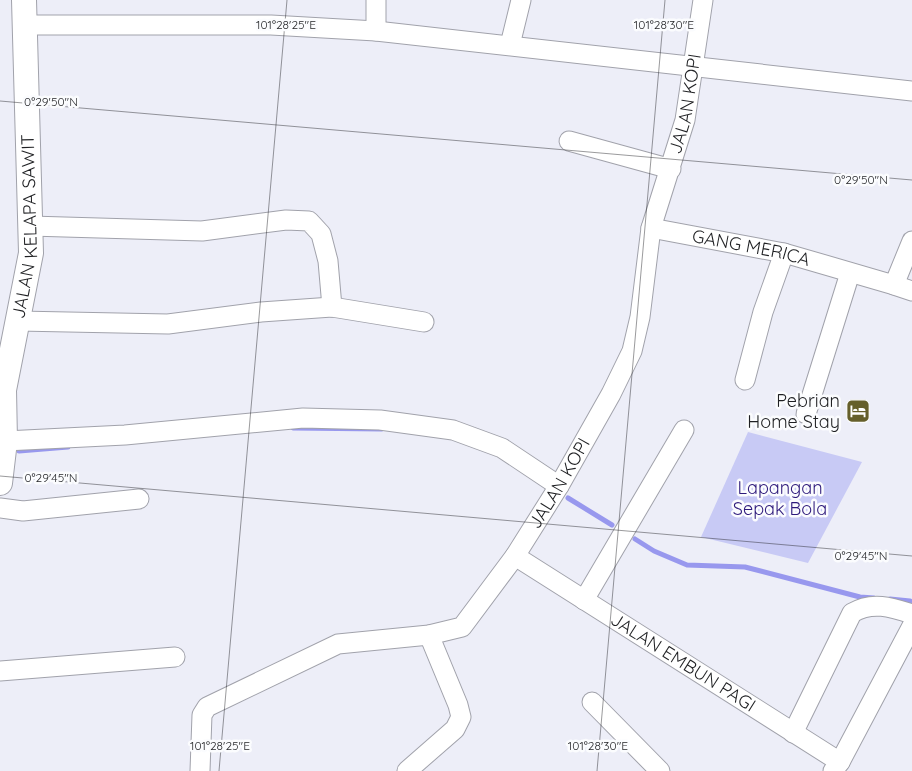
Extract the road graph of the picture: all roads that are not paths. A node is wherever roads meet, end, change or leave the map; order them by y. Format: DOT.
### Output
graph roads {
  1 [pos="24,0"];
  2 [pos="376,0"];
  3 [pos="521,0"];
  4 [pos="703,0"];
  5 [pos="26,25"];
  6 [pos="376,31"];
  7 [pos="510,45"];
  8 [pos="692,67"];
  9 [pos="912,90"];
  10 [pos="569,141"];
  11 [pos="671,170"];
  12 [pos="30,226"];
  13 [pos="651,228"];
  14 [pos="912,241"];
  15 [pos="784,253"];
  16 [pos="850,273"];
  17 [pos="894,285"];
  18 [pos="912,291"];
  19 [pos="332,307"];
  20 [pos="18,321"];
  21 [pos="424,322"];
  22 [pos="745,380"];
  23 [pos="2,390"];
  24 [pos="806,414"];
  25 [pos="684,430"];
  26 [pos="5,441"];
  27 [pos="0,483"];
  28 [pos="559,486"];
  29 [pos="139,499"];
  30 [pos="0,508"];
  31 [pos="515,556"];
  32 [pos="584,600"];
  33 [pos="912,614"];
  34 [pos="912,626"];
  35 [pos="429,635"];
  36 [pos="175,657"];
  37 [pos="0,671"];
  38 [pos="592,702"];
  39 [pos="793,732"];
  40 [pos="836,767"];
  41 [pos="200,771"];
  42 [pos="407,771"];
  43 [pos="660,771"];
  1 -- 5 [label="main road, JALAN KELAPA SAWIT"];
  2 -- 6 [label="street"];
  3 -- 7 [label="street"];
  4 -- 8 [label="street, JALAN KOPI"];
  5 -- 6 [label="street"];
  5 -- 12 [label="main road, JALAN KELAPA SAWIT"];
  6 -- 7 [label="street"];
  7 -- 8 [label="street"];
  8 -- 9 [label="street"];
  8 -- 11 [label="street, JALAN KOPI"];
  10 -- 11 [label="street"];
  11 -- 13 [label="street, JALAN KOPI"];
  12 -- 19 [label="street"];
  12 -- 20 [label="main road, JALAN KELAPA SAWIT"];
  13 -- 15 [label="street, GANG MERICA"];
  13 -- 28 [label="street, JALAN KOPI"];
  14 -- 17 [label="street"];
  15 -- 16 [label="street, GANG MERICA"];
  15 -- 22 [label="street"];
  16 -- 17 [label="street, GANG MERICA"];
  16 -- 24 [label="street"];
  17 -- 18 [label="street, GANG MERICA"];
  19 -- 20 [label="street"];
  19 -- 21 [label="street"];
  20 -- 23 [label="main road, JALAN KELAPA SAWIT"];
  23 -- 26 [label="main road, JALAN KELAPA SAWIT"];
  25 -- 32 [label="street"];
  26 -- 27 [label="main road, JALAN KELAPA SAWIT"];
  26 -- 28 [label="street"];
  28 -- 31 [label="street, JALAN KOPI"];
  29 -- 30 [label="street"];
  31 -- 32 [label="street, JALAN EMBUN PAGI"];
  31 -- 35 [label="street, JALAN KOPI"];
  32 -- 39 [label="street, JALAN EMBUN PAGI"];
  33 -- 39 [label="street"];
  34 -- 40 [label="street"];
  35 -- 41 [label="street, JALAN KOPI"];
  35 -- 42 [label="street"];
  36 -- 37 [label="street"];
  38 -- 43 [label="street"];
  39 -- 40 [label="street, JALAN EMBUN PAGI"];
}
